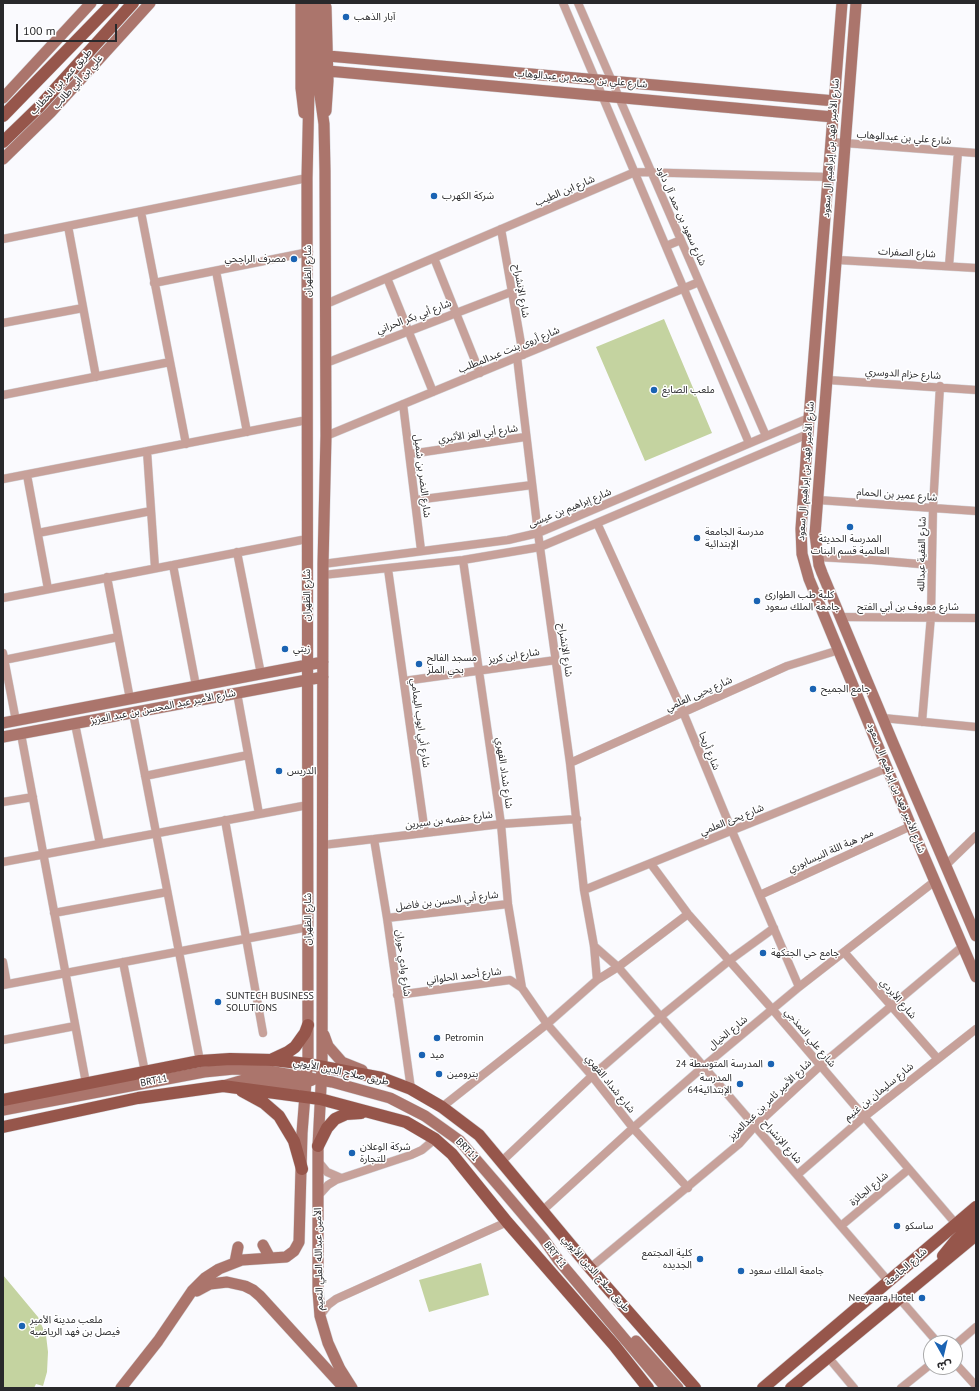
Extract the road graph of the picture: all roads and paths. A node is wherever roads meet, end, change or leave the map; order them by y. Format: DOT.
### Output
graph roads {
  1 [pos="91,3"];
  2 [pos="112,3"];
  3 [pos="133,3"];
  4 [pos="150,3"];
  5 [pos="301,3"];
  6 [pos="311,3"];
  7 [pos="319,3"];
  8 [pos="326,3"];
  9 [pos="563,3"];
  10 [pos="578,3"];
  11 [pos="842,3"];
  12 [pos="856,3"];
  13 [pos="328,56"];
  14 [pos="328,71"];
  15 [pos="596,80"];
  16 [pos="612,81"];
  17 [pos="8,90"];
  18 [pos="602,96"];
  19 [pos="3,98"];
  20 [pos="619,98"];
  21 [pos="835,101"];
  22 [pos="3,116"];
  23 [pos="833,117"];
  24 [pos="324,124"];
  25 [pos="308,125"];
  26 [pos="3,142"];
  27 [pos="831,142"];
  28 [pos="844,143"];
  29 [pos="958,152"];
  30 [pos="976,153"];
  31 [pos="3,159"];
  32 [pos="634,172"];
  33 [pos="652,173"];
  34 [pos="829,177"];
  35 [pos="307,178"];
  36 [pos="140,212"];
  37 [pos="68,226"];
  38 [pos="501,229"];
  39 [pos="3,239"];
  40 [pos="681,240"];
  41 [pos="666,246"];
  42 [pos="308,252"];
  43 [pos="434,258"];
  44 [pos="838,260"];
  45 [pos="949,266"];
  46 [pos="976,268"];
  47 [pos="216,271"];
  48 [pos="387,278"];
  49 [pos="699,282"];
  50 [pos="154,283"];
  51 [pos="684,289"];
  52 [pos="511,292"];
  53 [pos="326,304"];
  54 [pos="83,308"];
  55 [pos="455,312"];
  56 [pos="3,323"];
  57 [pos="408,330"];
  58 [pos="520,356"];
  59 [pos="170,362"];
  60 [pos="326,363"];
  61 [pos="480,373"];
  62 [pos="96,377"];
  63 [pos="828,380"];
  64 [pos="940,386"];
  65 [pos="976,390"];
  66 [pos="433,392"];
  67 [pos="3,395"];
  68 [pos="403,404"];
  69 [pos="809,418"];
  70 [pos="307,420"];
  71 [pos="247,432"];
  72 [pos="808,434"];
  73 [pos="326,436"];
  74 [pos="766,436"];
  75 [pos="526,437"];
  76 [pos="749,443"];
  77 [pos="186,444"];
  78 [pos="146,452"];
  79 [pos="410,454"];
  80 [pos="27,475"];
  81 [pos="3,479"];
  82 [pos="532,485"];
  83 [pos="416,500"];
  84 [pos="818,500"];
  85 [pos="933,507"];
  86 [pos="151,511"];
  87 [pos="976,511"];
  88 [pos="598,523"];
  89 [pos="38,533"];
  90 [pos="538,533"];
  91 [pos="307,539"];
  92 [pos="540,547"];
  93 [pos="421,550"];
  94 [pos="237,552"];
  95 [pos="818,557"];
  96 [pos="463,560"];
  97 [pos="173,565"];
  98 [pos="931,566"];
  99 [pos="155,568"];
  100 [pos="388,569"];
  101 [pos="323,570"];
  102 [pos="107,578"];
  103 [pos="48,589"];
  104 [pos="3,598"];
  105 [pos="931,616"];
  106 [pos="841,617"];
  107 [pos="976,618"];
  108 [pos="118,638"];
  109 [pos="839,650"];
  110 [pos="4,657"];
  111 [pos="556,660"];
  112 [pos="323,662"];
  113 [pos="307,665"];
  114 [pos="480,672"];
  115 [pos="261,674"];
  116 [pos="323,677"];
  117 [pos="306,680"];
  118 [pos="404,681"];
  119 [pos="196,686"];
  120 [pos="237,693"];
  121 [pos="130,699"];
  122 [pos="683,712"];
  123 [pos="133,713"];
  124 [pos="883,718"];
  125 [pos="16,721"];
  126 [pos="922,722"];
  127 [pos="3,723"];
  128 [pos="76,724"];
  129 [pos="976,727"];
  130 [pos="21,734"];
  131 [pos="3,737"];
  132 [pos="248,756"];
  133 [pos="570,763"];
  134 [pos="887,768"];
  135 [pos="145,776"];
  136 [pos="33,797"];
  137 [pos="3,802"];
  138 [pos="308,805"];
  139 [pos="259,814"];
  140 [pos="577,819"];
  141 [pos="225,820"];
  142 [pos="501,824"];
  143 [pos="911,826"];
  144 [pos="732,831"];
  145 [pos="156,833"];
  146 [pos="425,833"];
  147 [pos="976,836"];
  148 [pos="374,839"];
  149 [pos="100,844"];
  150 [pos="323,845"];
  151 [pos="44,854"];
  152 [pos="3,862"];
  153 [pos="650,864"];
  154 [pos="946,865"];
  155 [pos="935,881"];
  156 [pos="584,890"];
  157 [pos="167,892"];
  158 [pos="760,895"];
  159 [pos="508,904"];
  160 [pos="54,913"];
  161 [pos="688,914"];
  162 [pos="387,918"];
  163 [pos="308,927"];
  164 [pos="774,928"];
  165 [pos="976,936"];
  166 [pos="246,939"];
  167 [pos="594,946"];
  168 [pos="962,946"];
  169 [pos="179,952"];
  170 [pos="844,952"];
  171 [pos="730,960"];
  172 [pos="3,962"];
  173 [pos="123,962"];
  174 [pos="618,967"];
  175 [pos="66,973"];
  176 [pos="976,977"];
  177 [pos="510,980"];
  178 [pos="597,980"];
  179 [pos="5,985"];
  180 [pos="799,987"];
  181 [pos="522,988"];
  182 [pos="397,995"];
  183 [pos="890,1006"];
  184 [pos="773,1010"];
  185 [pos="660,1017"];
  186 [pos="547,1024"];
  187 [pos="308,1025"];
  188 [pos="75,1026"];
  189 [pos="322,1029"];
  190 [pos="976,1029"];
  191 [pos="263,1033"];
  192 [pos="3,1040"];
  193 [pos="937,1058"];
  194 [pos="272,1060"];
  195 [pos="200,1061"];
  196 [pos="308,1064"];
  197 [pos="820,1066"];
  198 [pos="322,1067"];
  199 [pos="703,1067"];
  200 [pos="145,1072"];
  201 [pos="592,1076"];
  202 [pos="382,1078"];
  203 [pos="312,1080"];
  204 [pos="86,1083"];
  205 [pos="228,1086"];
  206 [pos="411,1089"];
  207 [pos="304,1097"];
  208 [pos="3,1100"];
  209 [pos="320,1100"];
  210 [pos="442,1107"];
  211 [pos="3,1110"];
  212 [pos="377,1113"];
  213 [pos="864,1117"];
  214 [pos="755,1126"];
  215 [pos="3,1127"];
  216 [pos="633,1128"];
  217 [pos="435,1139"];
  218 [pos="318,1146"];
  219 [pos="318,1160"];
  220 [pos="501,1162"];
  221 [pos="302,1169"];
  222 [pos="909,1169"];
  223 [pos="797,1175"];
  224 [pos="341,1178"];
  225 [pos="688,1188"];
  226 [pos="318,1196"];
  227 [pos="976,1207"];
  228 [pos="542,1211"];
  229 [pos="976,1221"];
  230 [pos="507,1222"];
  231 [pos="956,1224"];
  232 [pos="842,1225"];
  233 [pos="543,1238"];
  234 [pos="974,1241"];
  235 [pos="263,1245"];
  236 [pos="238,1247"];
  237 [pos="270,1258"];
  238 [pos="235,1262"];
  239 [pos="590,1268"];
  240 [pos="932,1272"];
  241 [pos="889,1282"];
  242 [pos="318,1291"];
  243 [pos="188,1298"];
  244 [pos="899,1298"];
  245 [pos="336,1300"];
  246 [pos="320,1316"];
  247 [pos="976,1327"];
  248 [pos="931,1335"];
  249 [pos="963,1338"];
  250 [pos="828,1357"];
  251 [pos="923,1370"];
  252 [pos="963,1372"];
  253 [pos="976,1386"];
  254 [pos="121,1388"];
  255 [pos="344,1388"];
  256 [pos="352,1388"];
  257 [pos="648,1388"];
  258 [pos="666,1388"];
  259 [pos="678,1388"];
  260 [pos="695,1388"];
  261 [pos="763,1388"];
  262 [pos="791,1388"];
  263 [pos="854,1388"];
  264 [pos="901,1388"];
  1 -- 17 [label="main road"];
  2 -- 22 [label="main road, طريق عمر بن الخطاب"];
  3 -- 26 [label="main road, طريق عمر بن الخطاب"];
  4 -- 31 [label="main road, علي بن أبي طالب"];
  5 -- 25 [label="main road"];
  6 -- 25 [label="main road"];
  7 -- 24 [label="main road"];
  8 -- 13 [label="main road"];
  9 -- 15 [label="street"];
  10 -- 16 [label="street, شارع سعود بن حمد آل داود"];
  11 -- 21 [label="main road, شارع الأمير فهد بن إبراهيم ال سعود"];
  12 -- 28 [label="main road, شارع الأمير فهد بن إبراهيم ال سعود"];
  13 -- 14 [label="main road"];
  13 -- 15 [label="main road, شارع علي بن محمد بن عبدالوهاب"];
  14 -- 18 [label="main road"];
  14 -- 24 [label="main road"];
  15 -- 16 [label="main road, شارع علي بن محمد بن عبدالوهاب"];
  15 -- 18 [label="street"];
  16 -- 20 [label="street, شارع سعود بن حمد آل داود"];
  16 -- 21 [label="main road, شارع علي بن محمد بن عبدالوهاب"];
  17 -- 19 [label="main road"];
  18 -- 20 [label="main road"];
  18 -- 32 [label="street"];
  20 -- 23 [label="main road"];
  20 -- 33 [label="street, شارع سعود بن حمد آل داود"];
  21 -- 23 [label="main road, شارع الأمير فهد بن إبراهيم ال سعود"];
  23 -- 27 [label="main road, شارع الأمير فهد بن إبراهيم ال سعود"];
  24 -- 53 [label="main road, شارع الظهران"];
  25 -- 35 [label="main road, شارع الظهران"];
  27 -- 28 [label="street, شارع علي بن عبدالوهاب"];
  27 -- 34 [label="main road, شارع الأمير فهد بن إبراهيم ال سعود"];
  28 -- 29 [label="street, شارع علي بن عبدالوهاب"];
  28 -- 44 [label="main road, شارع الأمير فهد بن إبراهيم ال سعود"];
  29 -- 30 [label="street, شارع علي بن عبدالوهاب"];
  29 -- 45 [label="street"];
  32 -- 33 [label="street, شارع ابن الطيب"];
  32 -- 38 [label="street, شارع ابن الطيب"];
  32 -- 41 [label="street"];
  33 -- 34 [label="street, شارع ابن الطيب"];
  33 -- 40 [label="street, شارع سعود بن حمد آل داود"];
  34 -- 69 [label="main road, شارع الأمير فهد بن إبراهيم ال سعود"];
  35 -- 36 [label="street"];
  35 -- 42 [label="main road, شارع الظهران"];
  36 -- 37 [label="street"];
  36 -- 50 [label="street"];
  37 -- 39 [label="street"];
  37 -- 54 [label="street"];
  38 -- 43 [label="street, شارع ابن الطيب"];
  38 -- 52 [label="street, شارع الإنشراح"];
  40 -- 41 [label="street"];
  40 -- 49 [label="street, شارع سعود بن حمد آل داود"];
  41 -- 51 [label="street"];
  42 -- 47 [label="street"];
  42 -- 70 [label="main road, شارع الظهران"];
  43 -- 48 [label="street, شارع ابن الطيب"];
  43 -- 55 [label="street"];
  44 -- 45 [label="street, شارع الصفرات"];
  44 -- 63 [label="main road, شارع الأمير فهد بن إبراهيم ال سعود"];
  45 -- 46 [label="street, شارع الصفرات"];
  47 -- 50 [label="street"];
  47 -- 71 [label="street"];
  48 -- 53 [label="street, شارع ابن الطيب"];
  48 -- 57 [label="street"];
  49 -- 51 [label="street, شارع أروى بنت عبدالمطلب"];
  49 -- 74 [label="street, شارع سعود بن حمد آل داود"];
  50 -- 59 [label="street"];
  51 -- 58 [label="street, شارع أروى بنت عبدالمطلب"];
  51 -- 76 [label="street"];
  52 -- 55 [label="street, شارع أبي بكر الحراني"];
  52 -- 58 [label="street, شارع الإنشراح"];
  53 -- 60 [label="main road, شارع الظهران"];
  54 -- 56 [label="street"];
  54 -- 62 [label="street"];
  55 -- 57 [label="street, شارع أبي بكر الحراني"];
  55 -- 61 [label="street"];
  57 -- 60 [label="street, شارع أبي بكر الحراني"];
  57 -- 66 [label="street"];
  58 -- 61 [label="street, شارع أروى بنت عبدالمطلب"];
  58 -- 75 [label="street, شارع الإنشراح"];
  59 -- 62 [label="street"];
  59 -- 77 [label="street"];
  60 -- 73 [label="main road, شارع الظهران"];
  61 -- 66 [label="street, شارع أروى بنت عبدالمطلب"];
  62 -- 67 [label="street"];
  63 -- 64 [label="street, شارع حزام الدوسري"];
  63 -- 84 [label="main road, شارع الأمير فهد بن إبراهيم ال سعود"];
  64 -- 65 [label="street, شارع حزام الدوسري"];
  64 -- 85 [label="street, شارع الفقية عبدالله"];
  66 -- 68 [label="street, شارع أروى بنت عبدالمطلب"];
  68 -- 73 [label="street, شارع أروى بنت عبدالمطلب"];
  68 -- 79 [label="street, شارع النضر بن شميل"];
  69 -- 72 [label="main road, شارع الأمير فهد بن إبراهيم ال سعود"];
  69 -- 74 [label="street, شارع إبراهيم بن عيسى"];
  70 -- 71 [label="street"];
  70 -- 91 [label="main road, شارع الظهران"];
  71 -- 77 [label="street"];
  72 -- 88 [label="street"];
  72 -- 109 [label="main road, شارع الأمير فهد بن إبراهيم ال سعود"];
  73 -- 101 [label="main road, شارع الظهران"];
  74 -- 76 [label="street, شارع إبراهيم بن عيسى"];
  75 -- 79 [label="street, شارع أبي العز الأثيري"];
  75 -- 82 [label="street, شارع الإنشراح"];
  76 -- 90 [label="street, شارع إبراهيم بن عيسى"];
  77 -- 78 [label="street"];
  78 -- 80 [label="street"];
  78 -- 86 [label="street"];
  79 -- 83 [label="street, شارع النضر بن شميل"];
  80 -- 81 [label="street"];
  80 -- 89 [label="street"];
  82 -- 83 [label="street"];
  82 -- 90 [label="street, شارع الإنشراح"];
  83 -- 93 [label="street, شارع النضر بن شميل"];
  84 -- 85 [label="street, شارع عمير بن الحمام"];
  84 -- 95 [label="main road, شارع الأمير فهد بن إبراهيم ال سعود"];
  85 -- 87 [label="street, شارع عمير بن الحمام"];
  85 -- 98 [label="street, شارع الفقية عبدالله"];
  86 -- 89 [label="street"];
  86 -- 99 [label="street"];
  88 -- 92 [label="street"];
  88 -- 122 [label="street, شارع أريحا"];
  89 -- 103 [label="street"];
  90 -- 92 [label="street, شارع الإنشراح"];
  90 -- 93 [label="street, شارع إبراهيم بن عيسى"];
  91 -- 94 [label="street"];
  91 -- 113 [label="main road, شارع الظهران"];
  92 -- 96 [label="street"];
  92 -- 111 [label="street, شارع الإنشراح"];
  93 -- 101 [label="street, شارع إبراهيم بن عيسى"];
  94 -- 97 [label="street"];
  94 -- 115 [label="street"];
  95 -- 98 [label="street"];
  95 -- 106 [label="main road, شارع الأمير فهد بن إبراهيم ال سعود"];
  96 -- 100 [label="street"];
  96 -- 114 [label="street, شارع شداد الفهري"];
  97 -- 99 [label="street"];
  97 -- 119 [label="street"];
  98 -- 105 [label="street, شارع الفقية عبدالله"];
  99 -- 102 [label="street"];
  100 -- 101 [label="street"];
  100 -- 118 [label="street, شارع أبي ايوب اليمامي"];
  101 -- 112 [label="main road, شارع الظهران"];
  102 -- 103 [label="street"];
  102 -- 108 [label="street"];
  103 -- 104 [label="street"];
  105 -- 106 [label="street, شارع معروف بن أبي الفتح"];
  105 -- 107 [label="street, شارع معروف بن أبي الفتح"];
  105 -- 126 [label="street, شارع الفقية عبدالله"];
  106 -- 124 [label="main road, شارع الأمير فهد بن إبراهيم ال سعود"];
  108 -- 110 [label="street"];
  108 -- 121 [label="street"];
  109 -- 122 [label="street, شارع يحيى العلمي"];
  109 -- 134 [label="main road, شارع الأمير فهد بن إبراهيم ال سعود"];
  110 -- 125 [label="street"];
  111 -- 114 [label="street, شارع ابن كريز"];
  111 -- 133 [label="street, شارع الإنشراح"];
  112 -- 113 [label="main road, شارع الأمير عبد المحسن بن عبد العزيز"];
  112 -- 116 [label="main road, شارع الظهران"];
  113 -- 115 [label="main road, شارع الأمير عبد المحسن بن عبد العزيز"];
  113 -- 117 [label="main road, شارع الظهران"];
  114 -- 118 [label="street, شارع ابن كريز"];
  114 -- 142 [label="street, شارع شداد الفهري"];
  115 -- 119 [label="main road, شارع الأمير عبد المحسن بن عبد العزيز"];
  116 -- 117 [label="main road, شارع الأمير عبد المحسن بن عبد العزيز"];
  116 -- 150 [label="main road, شارع الظهران"];
  117 -- 120 [label="main road, شارع الأمير عبد المحسن بن عبد العزيز"];
  117 -- 138 [label="main road, شارع الظهران"];
  118 -- 146 [label="street, شارع أبي ايوب اليمامي"];
  119 -- 121 [label="main road, شارع الأمير عبد المحسن بن عبد العزيز"];
  120 -- 123 [label="main road, شارع الأمير عبد المحسن بن عبد العزيز"];
  120 -- 132 [label="street"];
  121 -- 125 [label="main road, شارع الأمير عبد المحسن بن عبد العزيز"];
  122 -- 133 [label="street, شارع يحيى العلمي"];
  122 -- 144 [label="street, شارع أريحا"];
  123 -- 128 [label="main road, شارع الأمير عبد المحسن بن عبد العزيز"];
  123 -- 135 [label="street"];
  124 -- 126 [label="street"];
  124 -- 154 [label="main road, شارع الأمير فهد بن إبراهيم ال سعود"];
  125 -- 127 [label="main road, شارع الأمير عبد المحسن بن عبد العزيز"];
  126 -- 129 [label="street"];
  128 -- 130 [label="main road, شارع الأمير عبد المحسن بن عبد العزيز"];
  128 -- 149 [label="street"];
  130 -- 131 [label="main road, شارع الأمير عبد المحسن بن عبد العزيز"];
  130 -- 136 [label="street"];
  132 -- 135 [label="street"];
  132 -- 139 [label="street"];
  133 -- 140 [label="street, شارع الإنشراح"];
  134 -- 143 [label="main road, شارع الأمير فهد بن إبراهيم ال سعود"];
  134 -- 144 [label="street, شارع يحئ العلمي"];
  135 -- 145 [label="street"];
  136 -- 137 [label="street"];
  136 -- 151 [label="street"];
  138 -- 139 [label="street"];
  138 -- 163 [label="main road, شارع الظهران"];
  139 -- 141 [label="street"];
  140 -- 142 [label="street, شارع حفصه بن سيرين"];
  140 -- 156 [label="street, شارع الإنشراح"];
  141 -- 145 [label="street"];
  141 -- 166 [label="street"];
  142 -- 146 [label="street, شارع حفصه بن سيرين"];
  142 -- 159 [label="street, شارع شداد الفهري"];
  143 -- 155 [label="main road, شارع الأمير فهد بن إبراهيم ال سعود"];
  143 -- 158 [label="street, ممر هبة اللة النيسابوري"];
  144 -- 153 [label="street, شارع يحئ العلمي"];
  144 -- 158 [label="street, شارع أريحا"];
  145 -- 149 [label="street"];
  145 -- 157 [label="street"];
  146 -- 148 [label="street, شارع حفصه بن سيرين"];
  147 -- 154 [label="street"];
  148 -- 150 [label="street, شارع حفصه بن سيرين"];
  148 -- 162 [label="street, شارع وادي حوران"];
  149 -- 151 [label="street"];
  150 -- 189 [label="main road, شارع الظهران"];
  151 -- 152 [label="street"];
  151 -- 160 [label="street"];
  153 -- 156 [label="street, شارع يحئ العلمي"];
  153 -- 161 [label="street, شارع علي النمذجي"];
  154 -- 165 [label="main road, شارع الأمير فهد بن إبراهيم ال سعود"];
  155 -- 168 [label="main road, شارع الأمير فهد بن إبراهيم ال سعود"];
  155 -- 170 [label="street, شارع الخيال"];
  156 -- 167 [label="street, شارع الإنشراح"];
  157 -- 160 [label="street"];
  157 -- 169 [label="street"];
  158 -- 164 [label="street, شارع أريحا"];
  159 -- 162 [label="street, شارع أبي الحسن بن فاضل"];
  159 -- 181 [label="street, شارع شداد الفهري"];
  160 -- 175 [label="street"];
  161 -- 171 [label="street, شارع علي النمذجي"];
  161 -- 174 [label="street"];
  162 -- 182 [label="street, شارع وادي حوران"];
  163 -- 166 [label="street"];
  163 -- 187 [label="main road, شارع الظهران"];
  164 -- 171 [label="street"];
  164 -- 180 [label="street, شارع أريحا"];
  166 -- 169 [label="street"];
  166 -- 191 [label="street"];
  167 -- 174 [label="street, شارع الإنشراح"];
  167 -- 178 [label="street, شارع الإنشراح"];
  168 -- 176 [label="main road, شارع الأمير فهد بن إبراهيم ال سعود"];
  168 -- 183 [label="street, شارع الأمير ثامر بن عبدالعزيز"];
  169 -- 173 [label="street"];
  169 -- 195 [label="street"];
  170 -- 180 [label="street, شارع الخيال"];
  170 -- 183 [label="street, شارع الأبردي"];
  171 -- 184 [label="street, شارع علي النمذجي"];
  171 -- 185 [label="street"];
  172 -- 179 [label="street"];
  173 -- 175 [label="street"];
  173 -- 200 [label="street"];
  174 -- 178 [label="street"];
  174 -- 185 [label="street, شارع الإنشراح"];
  175 -- 179 [label="street"];
  175 -- 188 [label="street"];
  177 -- 181 [label="street, شارع شداد الفهري"];
  177 -- 182 [label="street, شارع أحمد الحلواني"];
  178 -- 186 [label="street"];
  180 -- 184 [label="street, شارع الخيال"];
  181 -- 186 [label="street, شارع شداد الفهري"];
  182 -- 206 [label="street, شارع وادي حوران"];
  183 -- 193 [label="street, شارع الأبردي"];
  183 -- 197 [label="street, شارع الأمير ثامر بن عبدالعزيز"];
  184 -- 197 [label="street, شارع علي النمذجي"];
  184 -- 199 [label="street, شارع الخيال"];
  185 -- 199 [label="street, شارع الإنشراح"];
  185 -- 201 [label="street"];
  186 -- 201 [label="street, شارع شداد الفهري"];
  186 -- 210 [label="street"];
  187 -- 194 [label="main road"];
  187 -- 196 [label="main road, شارع الظهران"];
  188 -- 192 [label="street"];
  188 -- 204 [label="street"];
  189 -- 198 [label="main road, شارع الظهران"];
  189 -- 202 [label="main road"];
  190 -- 193 [label="street, شارع سليمان بن غنيم"];
  193 -- 213 [label="street, شارع سليمان بن غنيم"];
  194 -- 195 [label="main road, طريق صلاح الدين الأيوبي"];
  194 -- 196 [label="main road, طريق صلاح الدين الأيوبي"];
  195 -- 200 [label="main road, طريق صلاح الدين الأيوبي"];
  196 -- 198 [label="main road, طريق صلاح الدين الأيوبي"];
  196 -- 203 [label="main road, شارع الظهران"];
  197 -- 213 [label="street, شارع علي النمذجي"];
  197 -- 214 [label="street, شارع الأمير ثامر بن عبدالعزيز"];
  198 -- 202 [label="main road, طريق صلاح الدين الأيوبي"];
  198 -- 203 [label="main road, شارع الظهران"];
  199 -- 214 [label="street, شارع الإنشراح"];
  199 -- 216 [label="street, شارع الخيال"];
  200 -- 204 [label="main road, طريق صلاح الدين الأيوبي"];
  201 -- 216 [label="street, شارع شداد الفهري"];
  201 -- 220 [label="street"];
  202 -- 206 [label="main road, طريق صلاح الدين الأيوبي"];
  203 -- 205 [label="main road"];
  203 -- 207 [label="main road"];
  203 -- 209 [label="main road, الأمين عبدالله العلي النعيم"];
  203 -- 211 [label="main road, BRT11"];
  203 -- 233 [label="main road, BRT11"];
  204 -- 208 [label="main road, طريق صلاح الدين الأيوبي"];
  205 -- 207 [label="main road"];
  205 -- 215 [label="main road"];
  205 -- 221 [label="main road"];
  206 -- 210 [label="main road, طريق صلاح الدين الأيوبي"];
  207 -- 209 [label="main road"];
  207 -- 221 [label="main road"];
  209 -- 212 [label="main road"];
  209 -- 218 [label="main road, الأمين عبدالله العلي النعيم"];
  210 -- 220 [label="main road, طريق صلاح الدين الأيوبي"];
  212 -- 217 [label="main road"];
  212 -- 218 [label="main road"];
  213 -- 222 [label="street, شارع علي النمذجي"];
  213 -- 223 [label="street, شارع سليمان بن غنيم"];
  214 -- 223 [label="street, شارع الإنشراح"];
  214 -- 225 [label="street, شارع الأمير ثامر بن عبدالعزيز"];
  216 -- 225 [label="street, شارع شداد الفهري"];
  216 -- 228 [label="street, شارع الخيال"];
  217 -- 224 [label="street"];
  217 -- 230 [label="main road"];
  218 -- 219 [label="main road, الأمين عبدالله العلي النعيم"];
  219 -- 224 [label="street"];
  219 -- 226 [label="main road, الأمين عبدالله العلي النعيم"];
  220 -- 228 [label="main road, طريق صلاح الدين الأيوبي"];
  221 -- 237 [label="main road"];
  222 -- 231 [label="street, شارع علي النمذجي"];
  222 -- 232 [label="street, شارع الجائزة"];
  223 -- 232 [label="street, شارع الإنشراح"];
  224 -- 226 [label="street"];
  225 -- 239 [label="street, شارع الأمير ثامر بن عبدالعزيز"];
  226 -- 242 [label="main road, الأمين عبدالله العلي النعيم"];
  227 -- 231 [label="main road, شارع الجامعة"];
  228 -- 239 [label="main road, طريق صلاح الدين الأيوبي"];
  229 -- 240 [label="main road"];
  230 -- 245 [label="street"];
  230 -- 257 [label="main road"];
  231 -- 241 [label="main road, شارع الجامعة"];
  232 -- 241 [label="street, شارع الإنشراح"];
  233 -- 258 [label="main road, BRT 11"];
  233 -- 259 [label="main road, BRT 11"];
  234 -- 240 [label="main road, شارع الجامعة"];
  235 -- 237 [label="main road"];
  236 -- 238 [label="main road"];
  237 -- 238 [label="main road"];
  238 -- 243 [label="main road"];
  239 -- 260 [label="main road, طريق صلاح الدين الأيوبي"];
  240 -- 244 [label="main road, شارع الجامعة"];
  241 -- 261 [label="main road, شارع الجامعة"];
  242 -- 245 [label="street"];
  242 -- 246 [label="main road, الأمين عبدالله العلي النعيم"];
  243 -- 254 [label="main road"];
  243 -- 255 [label="main road"];
  244 -- 248 [label="street"];
  244 -- 250 [label="main road, شارع الجامعة"];
  245 -- 246 [label="street"];
  246 -- 256 [label="main road, الأمين عبدالله العلي النعيم"];
  247 -- 249 [label="street"];
  250 -- 262 [label="main road, شارع الجامعة"];
  250 -- 263 [label="street"];
  251 -- 264 [label="street"];
  252 -- 253 [label="street"];
}
